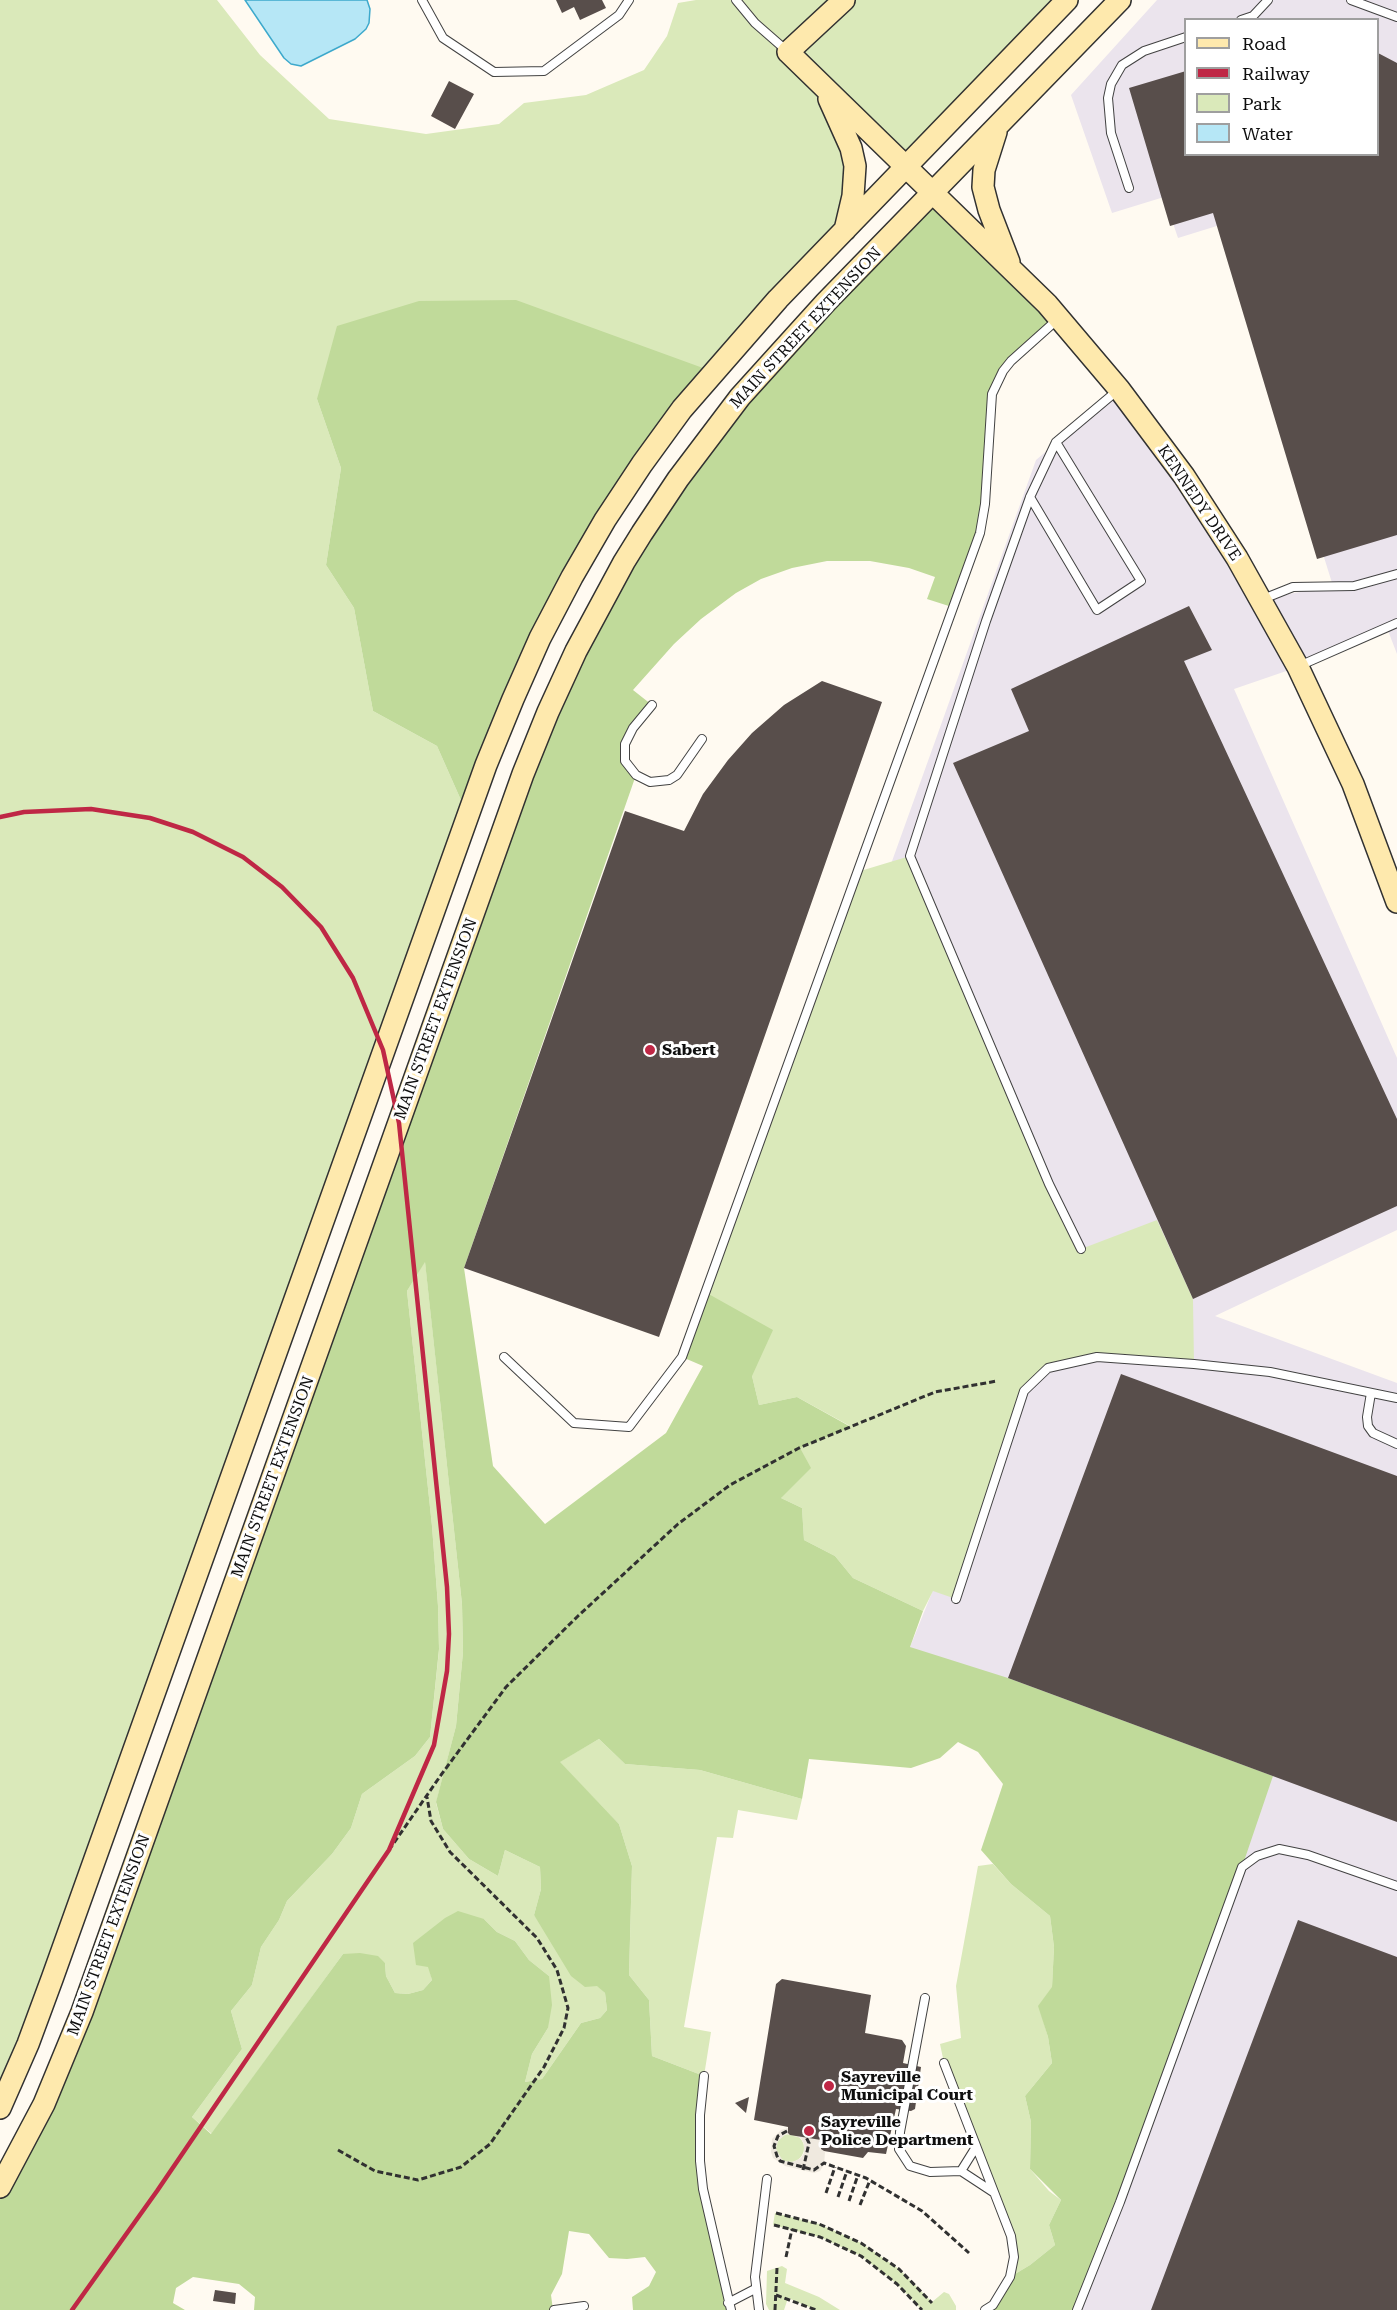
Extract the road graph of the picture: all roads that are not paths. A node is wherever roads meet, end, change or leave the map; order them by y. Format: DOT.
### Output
graph roads {
  1 [pos="422,0"];
  2 [pos="629,0"];
  3 [pos="736,0"];
  4 [pos="844,0"];
  5 [pos="1067,0"];
  6 [pos="1120,0"];
  7 [pos="1268,0"];
  8 [pos="1351,0"];
  9 [pos="1397,17"];
  10 [pos="1247,18"];
  11 [pos="1184,38"];
  12 [pos="788,52"];
  13 [pos="823,87"];
  14 [pos="997,128"];
  15 [pos="907,167"];
  16 [pos="1129,188"];
  17 [pos="933,193"];
  18 [pos="845,230"];
  19 [pos="1011,268"];
  20 [pos="1059,318"];
  21 [pos="1119,389"];
  22 [pos="1056,442"];
  23 [pos="1030,497"];
  24 [pos="1397,574"];
  25 [pos="1261,599"];
  26 [pos="1397,623"];
  27 [pos="1298,667"];
  28 [pos="652,705"];
  29 [pos="702,739"];
  30 [pos="1397,902"];
  31 [pos="1081,1249"];
  32 [pos="504,1357"];
  33 [pos="1371,1393"];
  34 [pos="1397,1398"];
  35 [pos="1397,1444"];
  36 [pos="956,1599"];
  37 [pos="1397,1886"];
  38 [pos="925,1998"];
  39 [pos="944,2063"];
  40 [pos="704,2076"];
  41 [pos="0,2109"];
  42 [pos="976,2147"];
  43 [pos="961,2171"];
  44 [pos="767,2179"];
  45 [pos="0,2187"];
  46 [pos="993,2192"];
  47 [pos="755,2289"];
  48 [pos="584,2306"];
  49 [pos="730,2306"];
  50 [pos="554,2310"];
  51 [pos="759,2310"];
  52 [pos="985,2310"];
  53 [pos="1077,2310"];
  1 -- 2 [label="lane"];
  3 -- 12 [label="lane"];
  4 -- 12 [label="main road"];
  5 -- 15 [label="main road"];
  6 -- 14 [label="main road, MAIN STREET EXTENSION"];
  7 -- 10 [label="lane"];
  8 -- 9 [label="lane"];
  11 -- 16 [label="lane"];
  12 -- 13 [label="main road, KENNEDY DRIVE"];
  13 -- 15 [label="main road, KENNEDY DRIVE"];
  13 -- 18 [label="main road"];
  14 -- 17 [label="main road, MAIN STREET EXTENSION"];
  14 -- 19 [label="main road"];
  15 -- 17 [label="main road, KENNEDY DRIVE"];
  15 -- 18 [label="main road"];
  17 -- 19 [label="main road, KENNEDY DRIVE"];
  17 -- 45 [label="main road, MAIN STREET EXTENSION"];
  18 -- 41 [label="main road"];
  19 -- 20 [label="main road, KENNEDY DRIVE"];
  20 -- 21 [label="main road, KENNEDY DRIVE"];
  20 -- 32 [label="lane"];
  21 -- 22 [label="lane"];
  21 -- 25 [label="main road, KENNEDY DRIVE"];
  22 -- 23 [label="lane"];
  22 -- 23 [label="lane"];
  23 -- 31 [label="lane"];
  24 -- 25 [label="lane"];
  25 -- 27 [label="main road, KENNEDY DRIVE"];
  26 -- 27 [label="lane"];
  27 -- 30 [label="main road, KENNEDY DRIVE"];
  28 -- 29 [label="lane"];
  33 -- 34 [label="lane"];
  33 -- 35 [label="lane"];
  33 -- 36 [label="lane"];
  37 -- 53 [label="lane"];
  38 -- 43 [label="lane"];
  39 -- 42 [label="lane"];
  40 -- 49 [label="lane"];
  42 -- 43 [label="lane"];
  42 -- 46 [label="lane"];
  43 -- 46 [label="lane"];
  44 -- 47 [label="lane"];
  46 -- 52 [label="lane"];
  47 -- 49 [label="lane"];
  47 -- 51 [label="lane"];
  48 -- 50 [label="lane"];
}
